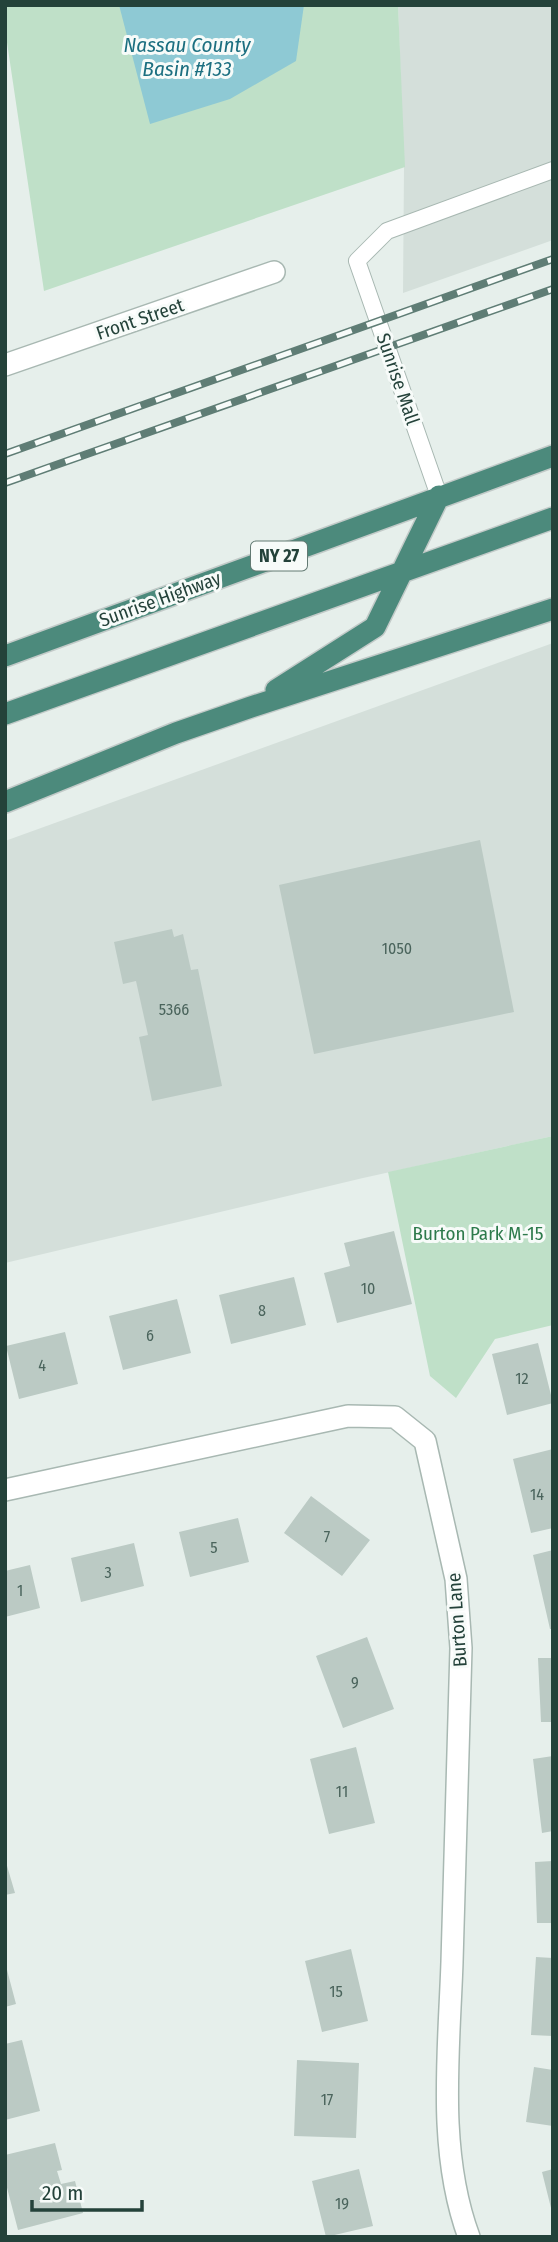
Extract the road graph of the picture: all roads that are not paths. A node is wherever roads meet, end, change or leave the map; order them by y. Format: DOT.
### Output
graph roads {
  1 [pos="553,170"];
  2 [pos="274,272"];
  3 [pos="5,365"];
  4 [pos="553,456"];
  5 [pos="439,496"];
  6 [pos="553,518"];
  7 [pos="404,571"];
  8 [pos="553,609"];
  9 [pos="5,656"];
  10 [pos="251,707"];
  11 [pos="5,714"];
  12 [pos="5,802"];
  13 [pos="5,1490"];
  14 [pos="469,2237"];
  1 -- 5 [label="lane, Sunrise Mall"];
  2 -- 3 [label="street, Front Street"];
  4 -- 5 [label="highway, Sunrise Highway / NY 27"];
  5 -- 7 [label="highway"];
  5 -- 9 [label="highway, Sunrise Highway / NY 27"];
  6 -- 7 [label="highway"];
  7 -- 10 [label="highway"];
  7 -- 11 [label="highway"];
  8 -- 10 [label="highway"];
  10 -- 12 [label="highway"];
  13 -- 14 [label="street, Burton Lane"];
}
